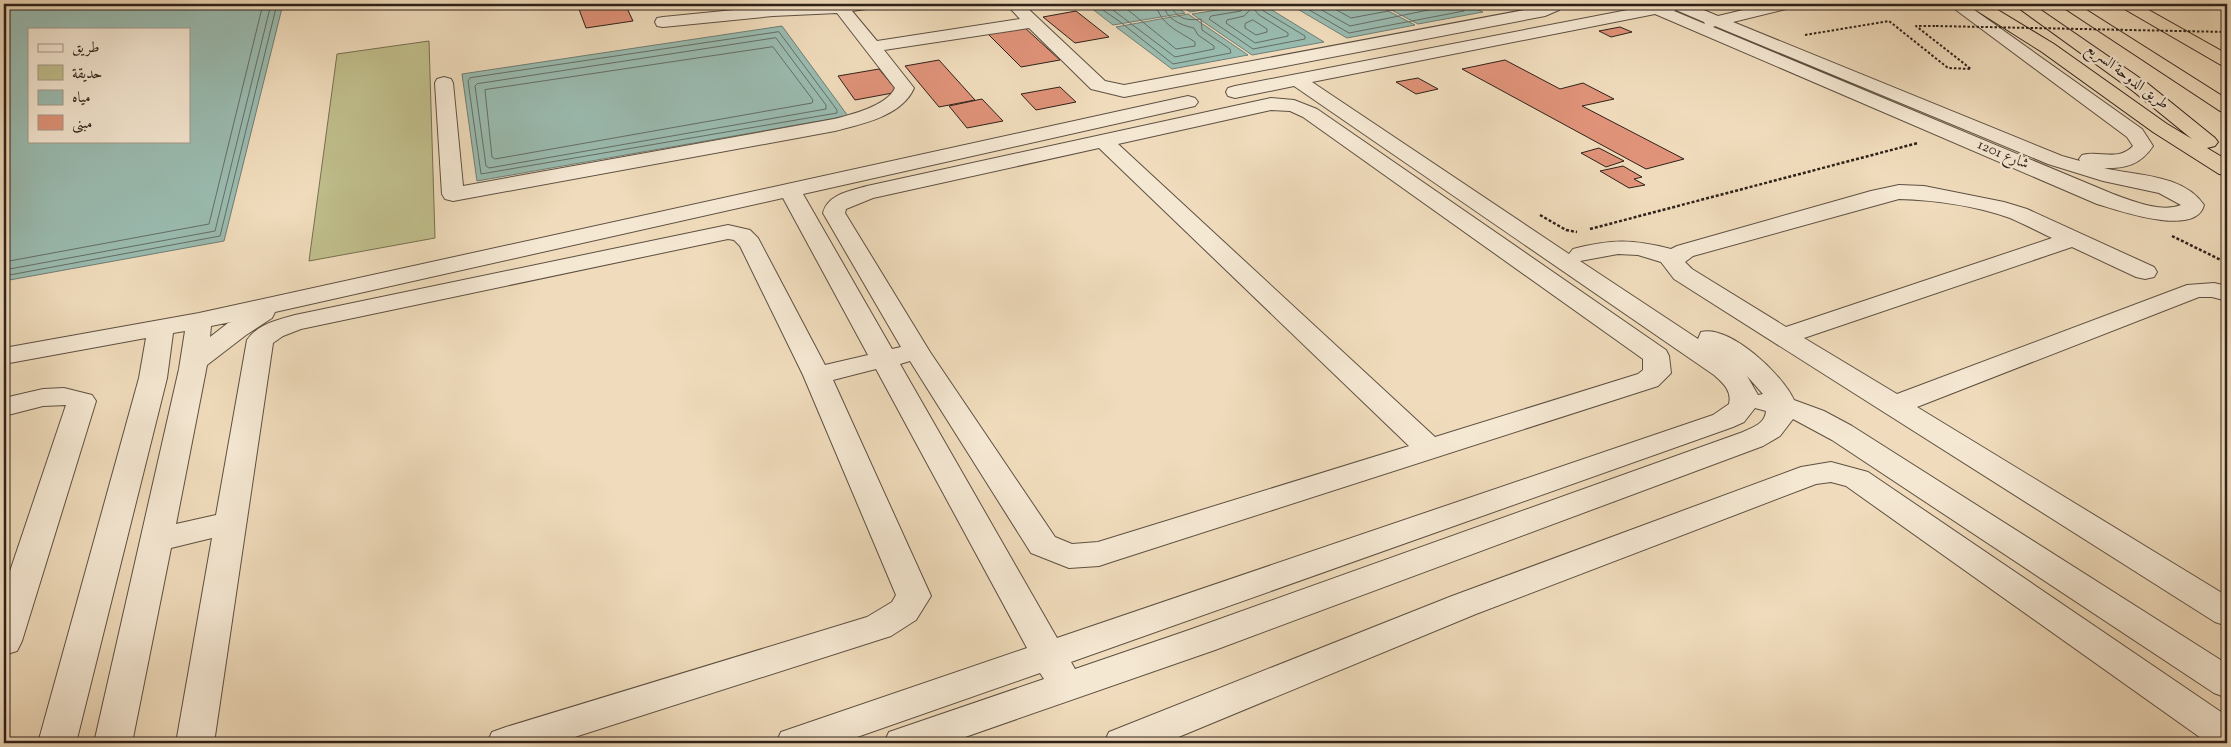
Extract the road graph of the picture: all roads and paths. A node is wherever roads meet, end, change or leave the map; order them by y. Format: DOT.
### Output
graph roads {
  1 [pos="874,4"];
  2 [pos="1014,4"];
  3 [pos="1552,4"];
  4 [pos="1736,4"];
  5 [pos="1956,4"];
  6 [pos="1977,4"];
  7 [pos="2020,4"];
  8 [pos="2066,4"];
  9 [pos="2116,4"];
  10 [pos="2211,4"];
  11 [pos="1663,5"];
  12 [pos="1771,7"];
  13 [pos="841,8"];
  14 [pos="2133,8"];
  15 [pos="2227,12"];
  16 [pos="1717,21"];
  17 [pos="663,22"];
  18 [pos="1033,22"];
  19 [pos="1696,26"];
  20 [pos="2227,32"];
  21 [pos="1800,36"];
  22 [pos="872,47"];
  23 [pos="2227,61"];
  24 [pos="1302,79"];
  25 [pos="444,83"];
  26 [pos="2227,107"];
  27 [pos="1102,141"];
  28 [pos="1918,143"];
  29 [pos="2018,146"];
  30 [pos="982,157"];
  31 [pos="2227,158"];
  32 [pos="2227,169"];
  33 [pos="790,190"];
  34 [pos="1534,212"];
  35 [pos="1582,239"];
  36 [pos="2073,239"];
  37 [pos="1674,258"];
  38 [pos="521,262"];
  39 [pos="2146,272"];
  40 [pos="2227,294"];
  41 [pos="288,301"];
  42 [pos="199,321"];
  43 [pos="161,328"];
  44 [pos="1784,336"];
  45 [pos="119,337"];
  46 [pos="917,352"];
  47 [pos="4,356"];
  48 [pos="886,360"];
  49 [pos="193,363"];
  50 [pos="4,365"];
  51 [pos="817,375"];
  52 [pos="1745,399"];
  53 [pos="1781,405"];
  54 [pos="1894,405"];
  55 [pos="4,407"];
  56 [pos="1431,450"];
  57 [pos="231,522"];
  58 [pos="156,540"];
  59 [pos="2227,612"];
  60 [pos="4,641"];
  61 [pos="1048,655"];
  62 [pos="2227,683"];
  63 [pos="1067,687"];
  64 [pos="2227,736"];
  65 [pos="917,741"];
  66 [pos="57,743"];
  67 [pos="113,743"];
  68 [pos="195,743"];
  69 [pos="506,743"];
  70 [pos="795,743"];
  71 [pos="1123,743"];
  1 -- 13 [label="street"];
  2 -- 18 [label="street"];
  3 -- 18 [label="street"];
  4 -- 12 [label="street"];
  5 -- 29 [label="street, شارع 1201"];
  6 -- 32 [label="highway"];
  7 -- 31 [label="highway, طريق الدوحة السريع"];
  8 -- 26 [label="highway, طريق الدوحة السريع"];
  9 -- 14 [label="highway"];
  10 -- 15 [label="path"];
  11 -- 16 [label="street, شارع 1201"];
  11 -- 19 [label="street, شارع 1201"];
  11 -- 24 [label="street"];
  12 -- 16 [label="street"];
  13 -- 17 [label="street"];
  13 -- 22 [label="street"];
  14 -- 23 [label="highway"];
  16 -- 19 [label="street"];
  16 -- 29 [label="street, شارع 1201"];
  18 -- 22 [label="street"];
  19 -- 29 [label="street, شارع 1201"];
  20 -- 21 [label="path, bridge"];
  22 -- 25 [label="street"];
  24 -- 30 [label="street"];
  24 -- 35 [label="street"];
  24 -- 52 [label="street"];
  27 -- 30 [label="street"];
  27 -- 56 [label="street"];
  27 -- 56 [label="street"];
  28 -- 35 [label="path"];
  30 -- 33 [label="street"];
  30 -- 46 [label="street"];
  33 -- 38 [label="street"];
  33 -- 48 [label="street"];
  34 -- 35 [label="path"];
  35 -- 37 [label="street"];
  35 -- 53 [label="street"];
  36 -- 37 [label="street"];
  36 -- 39 [label="street"];
  36 -- 44 [label="street"];
  37 -- 44 [label="street"];
  38 -- 41 [label="street"];
  38 -- 51 [label="street"];
  38 -- 57 [label="street"];
  40 -- 54 [label="street"];
  41 -- 42 [label="street"];
  41 -- 49 [label="street"];
  42 -- 43 [label="street"];
  42 -- 49 [label="street"];
  43 -- 45 [label="street"];
  43 -- 66 [label="street"];
  44 -- 54 [label="street"];
  45 -- 47 [label="street"];
  45 -- 50 [label="street"];
  46 -- 48 [label="street"];
  46 -- 56 [label="street"];
  48 -- 51 [label="street"];
  48 -- 61 [label="street"];
  49 -- 58 [label="street"];
  51 -- 69 [label="street"];
  52 -- 53 [label="street"];
  52 -- 61 [label="street"];
  53 -- 62 [label="street"];
  53 -- 63 [label="street"];
  54 -- 59 [label="street"];
  55 -- 60 [label="street"];
  57 -- 58 [label="street"];
  57 -- 68 [label="street"];
  58 -- 67 [label="street"];
  61 -- 63 [label="street"];
  61 -- 70 [label="street"];
  63 -- 65 [label="street"];
  64 -- 71 [label="street"];
}
